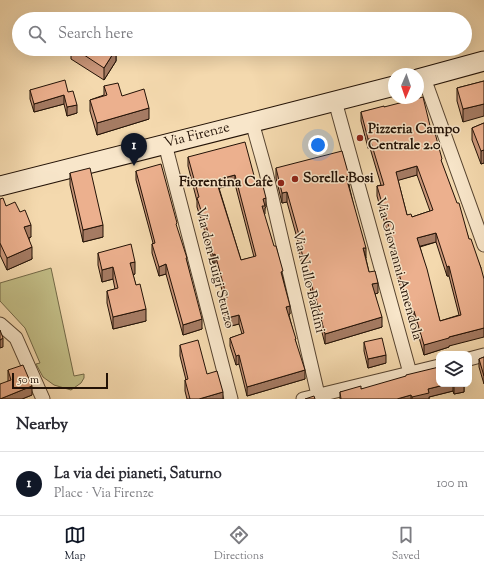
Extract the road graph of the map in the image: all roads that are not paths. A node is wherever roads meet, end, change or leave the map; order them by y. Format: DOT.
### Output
graph roads {
  1 [pos="484,61"];
  2 [pos="424,77"];
  3 [pos="424,86"];
  4 [pos="388,88"];
  5 [pos="335,101"];
  6 [pos="252,122"];
  7 [pos="165,144"];
  8 [pos="349,151"];
  9 [pos="336,154"];
  10 [pos="280,168"];
  11 [pos="266,172"];
  12 [pos="0,186"];
  13 [pos="484,245"];
  14 [pos="0,324"];
  15 [pos="484,355"];
  16 [pos="472,358"];
  17 [pos="436,367"];
  18 [pos="410,373"];
  19 [pos="319,397"];
  20 [pos="43,399"];
  21 [pos="231,399"];
  22 [pos="303,399"];
  1 -- 2 [label="street"];
  3 -- 13 [label="street"];
  4 -- 5 [label="street, Via Firenze"];
  5 -- 6 [label="street, Via Firenze"];
  5 -- 8 [label="street, Via Giovanni Amendola"];
  6 -- 7 [label="street, Via Firenze"];
  6 -- 11 [label="street, Via Nullo Baldini"];
  7 -- 12 [label="street, Via Firenze"];
  7 -- 21 [label="street, Via don Luigi Sturzo"];
  8 -- 9 [label="street"];
  8 -- 18 [label="street, Via Giovanni Amendola"];
  10 -- 11 [label="street"];
  11 -- 19 [label="street, Via Nullo Baldini"];
  14 -- 20 [label="street"];
  15 -- 16 [label="street"];
  17 -- 18 [label="street"];
  18 -- 19 [label="street"];
  19 -- 22 [label="street"];
}
